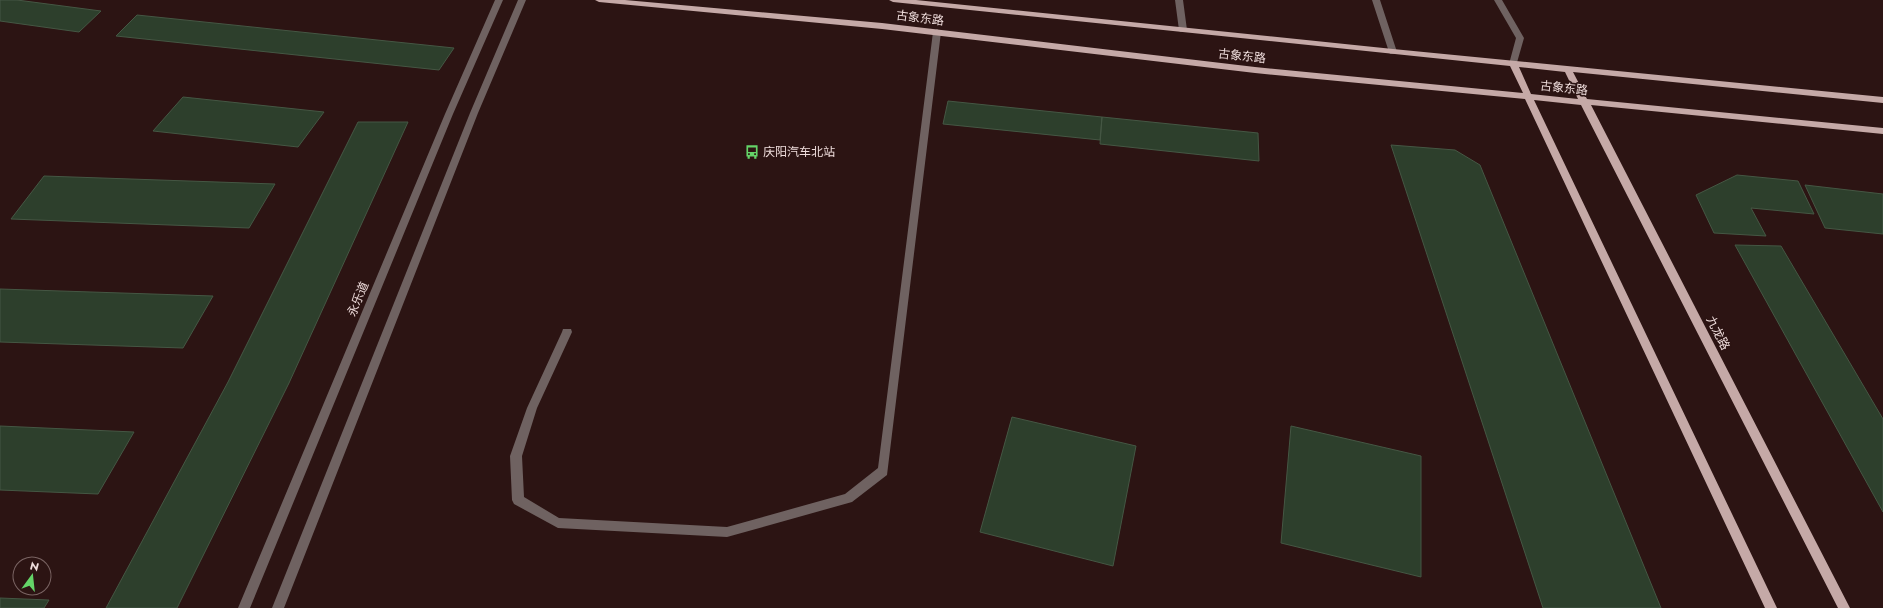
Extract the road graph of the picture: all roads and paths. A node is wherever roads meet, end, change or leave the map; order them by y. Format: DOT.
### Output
graph roads {
  1 [pos="500,0"];
  2 [pos="522,0"];
  3 [pos="599,0"];
  4 [pos="894,0"];
  5 [pos="1179,0"];
  6 [pos="1376,0"];
  7 [pos="1498,0"];
  8 [pos="1182,30"];
  9 [pos="937,32"];
  10 [pos="1393,52"];
  11 [pos="1513,64"];
  12 [pos="1568,70"];
  13 [pos="1528,97"];
  14 [pos="1883,100"];
  15 [pos="1585,103"];
  16 [pos="1883,131"];
  17 [pos="567,332"];
  18 [pos="244,608"];
  19 [pos="278,608"];
  20 [pos="1771,608"];
  21 [pos="1844,608"];
  1 -- 18 [label="street, 永乐道"];
  2 -- 19 [label="street"];
  3 -- 9 [label="main road, 古象东路"];
  4 -- 8 [label="main road, 古象东路"];
  5 -- 8 [label="street"];
  6 -- 10 [label="street"];
  7 -- 11 [label="street"];
  8 -- 10 [label="main road, 古象东路"];
  9 -- 13 [label="main road, 古象东路"];
  9 -- 17 [label="street"];
  10 -- 11 [label="main road, 古象东路"];
  11 -- 12 [label="main road, 古象东路"];
  11 -- 13 [label="main road"];
  12 -- 14 [label="main road, 古象东路"];
  12 -- 15 [label="main road, 九龙路"];
  13 -- 15 [label="main road, 古象东路"];
  13 -- 20 [label="main road"];
  15 -- 16 [label="main road, 古象东路"];
  15 -- 21 [label="main road, 九龙路"];
}
